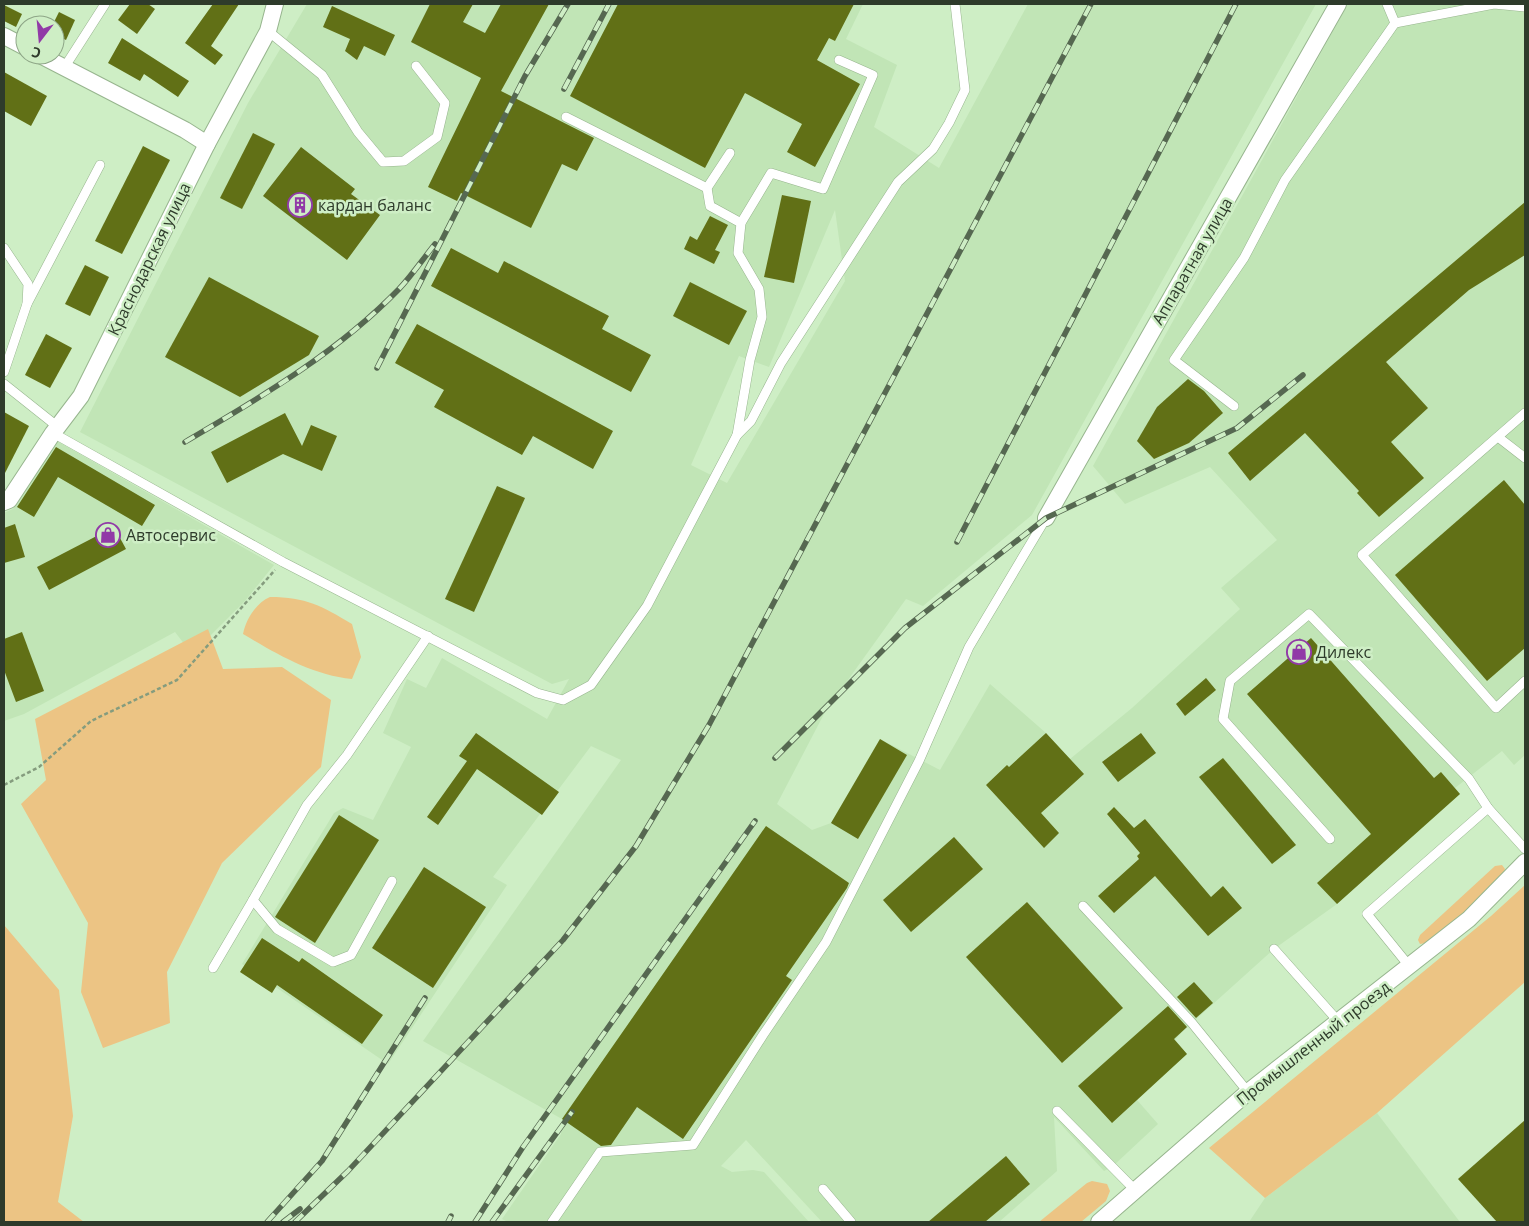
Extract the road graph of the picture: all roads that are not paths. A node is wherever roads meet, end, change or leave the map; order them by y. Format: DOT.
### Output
graph roads {
  1 [pos="105,4"];
  2 [pos="275,4"];
  3 [pos="955,4"];
  4 [pos="1338,4"];
  5 [pos="1387,4"];
  6 [pos="1525,7"];
  7 [pos="1395,23"];
  8 [pos="268,31"];
  9 [pos="839,60"];
  10 [pos="58,65"];
  11 [pos="416,66"];
  12 [pos="64,68"];
  13 [pos="566,117"];
  14 [pos="207,144"];
  15 [pos="730,153"];
  16 [pos="100,165"];
  17 [pos="707,188"];
  18 [pos="741,223"];
  19 [pos="4,248"];
  20 [pos="27,304"];
  21 [pos="4,372"];
  22 [pos="4,384"];
  23 [pos="1234,406"];
  24 [pos="1525,413"];
  25 [pos="56,430"];
  26 [pos="737,435"];
  27 [pos="1498,437"];
  28 [pos="1525,458"];
  29 [pos="4,502"];
  30 [pos="1046,518"];
  31 [pos="428,636"];
  32 [pos="1525,680"];
  33 [pos="1488,808"];
  34 [pos="1330,839"];
  35 [pos="1525,849"];
  36 [pos="1525,862"];
  37 [pos="392,881"];
  38 [pos="253,900"];
  39 [pos="1083,906"];
  40 [pos="1274,949"];
  41 [pos="1410,967"];
  42 [pos="213,968"];
  43 [pos="1338,1021"];
  44 [pos="1248,1092"];
  45 [pos="1058,1111"];
  46 [pos="824,1188"];
  47 [pos="1134,1190"];
  48 [pos="552,1222"];
  49 [pos="852,1222"];
  50 [pos="1099,1222"];
  1 -- 12 [label="lane"];
  2 -- 8 [label="street, Краснодарская улица"];
  3 -- 26 [label="lane"];
  4 -- 30 [label="street, Аппаратная улица"];
  5 -- 7 [label="lane"];
  6 -- 7 [label="lane"];
  7 -- 23 [label="lane"];
  8 -- 11 [label="lane"];
  8 -- 14 [label="street, Краснодарская улица"];
  9 -- 18 [label="lane"];
  10 -- 12 [label="street"];
  12 -- 14 [label="street"];
  13 -- 17 [label="lane"];
  14 -- 25 [label="street, Краснодарская улица"];
  15 -- 17 [label="lane"];
  16 -- 20 [label="lane"];
  17 -- 18 [label="lane"];
  18 -- 26 [label="lane"];
  19 -- 20 [label="lane"];
  20 -- 21 [label="lane"];
  22 -- 25 [label="lane"];
  24 -- 27 [label="lane"];
  25 -- 29 [label="street, Краснодарская улица"];
  25 -- 31 [label="lane"];
  26 -- 31 [label="lane"];
  27 -- 28 [label="lane"];
  27 -- 32 [label="lane"];
  30 -- 48 [label="lane"];
  31 -- 38 [label="lane"];
  33 -- 34 [label="lane"];
  33 -- 35 [label="lane"];
  33 -- 41 [label="lane"];
  36 -- 41 [label="street, Промышленный проезд"];
  37 -- 38 [label="lane"];
  38 -- 42 [label="lane"];
  39 -- 44 [label="lane"];
  40 -- 43 [label="lane"];
  41 -- 43 [label="street, Промышленный проезд"];
  43 -- 44 [label="street, Промышленный проезд"];
  44 -- 47 [label="street, Промышленный проезд"];
  45 -- 47 [label="lane"];
  46 -- 49 [label="lane"];
  47 -- 50 [label="street, Промышленный проезд"];
}
